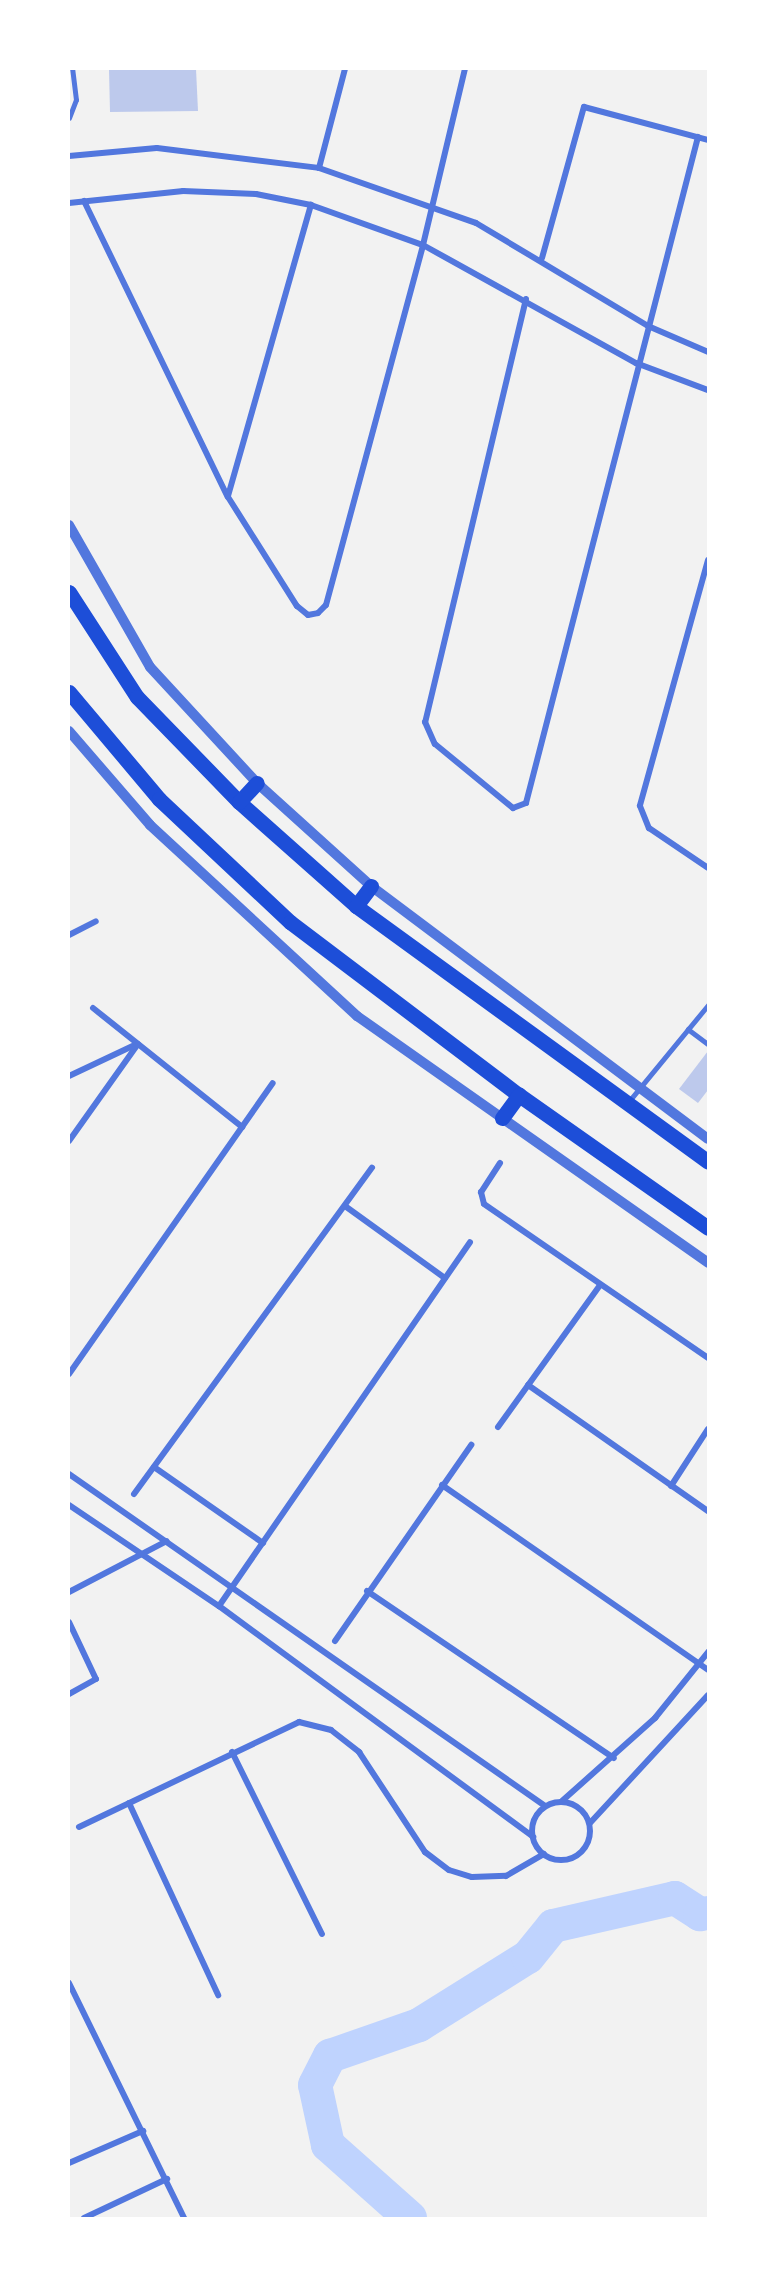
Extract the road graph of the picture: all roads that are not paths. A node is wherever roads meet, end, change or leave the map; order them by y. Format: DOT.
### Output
graph roads {
  1 [pos="72,69"];
  2 [pos="345,69"];
  3 [pos="465,69"];
  4 [pos="69,118"];
  5 [pos="698,137"];
  6 [pos="708,140"];
  7 [pos="69,156"];
  8 [pos="319,168"];
  9 [pos="84,201"];
  10 [pos="69,203"];
  11 [pos="311,205"];
  12 [pos="434,205"];
  13 [pos="423,245"];
  14 [pos="542,258"];
  15 [pos="526,299"];
  16 [pos="648,326"];
  17 [pos="708,352"];
  18 [pos="636,363"];
  19 [pos="708,390"];
  20 [pos="228,497"];
  21 [pos="69,525"];
  22 [pos="708,560"];
  23 [pos="69,592"];
  24 [pos="69,692"];
  25 [pos="69,731"];
  26 [pos="257,783"];
  27 [pos="239,802"];
  28 [pos="708,868"];
  29 [pos="371,886"];
  30 [pos="356,906"];
  31 [pos="96,921"];
  32 [pos="69,935"];
  33 [pos="708,1005"];
  34 [pos="93,1008"];
  35 [pos="688,1029"];
  36 [pos="138,1044"];
  37 [pos="708,1044"];
  38 [pos="69,1076"];
  39 [pos="273,1083"];
  40 [pos="639,1089"];
  41 [pos="519,1095"];
  42 [pos="627,1104"];
  43 [pos="502,1118"];
  44 [pos="242,1127"];
  45 [pos="708,1139"];
  46 [pos="69,1141"];
  47 [pos="708,1162"];
  48 [pos="500,1163"];
  49 [pos="372,1168"];
  50 [pos="345,1206"];
  51 [pos="708,1228"];
  52 [pos="470,1242"];
  53 [pos="708,1263"];
  54 [pos="445,1278"];
  55 [pos="600,1286"];
  56 [pos="708,1358"];
  57 [pos="69,1373"];
  58 [pos="528,1385"];
  59 [pos="498,1427"];
  60 [pos="708,1429"];
  61 [pos="471,1445"];
  62 [pos="154,1467"];
  63 [pos="69,1474"];
  64 [pos="442,1485"];
  65 [pos="671,1486"];
  66 [pos="134,1494"];
  67 [pos="69,1505"];
  68 [pos="708,1511"];
  69 [pos="167,1541"];
  70 [pos="262,1543"];
  71 [pos="145,1554"];
  72 [pos="233,1587"];
  73 [pos="368,1591"];
  74 [pos="69,1592"];
  75 [pos="219,1606"];
  76 [pos="69,1622"];
  77 [pos="335,1641"];
  78 [pos="708,1652"];
  79 [pos="701,1664"];
  80 [pos="708,1670"];
  81 [pos="69,1694"];
  82 [pos="708,1695"];
  83 [pos="232,1752"];
  84 [pos="614,1758"];
  85 [pos="562,1801"];
  86 [pos="129,1803"];
  87 [pos="545,1806"];
  88 [pos="590,1824"];
  89 [pos="79,1827"];
  90 [pos="533,1837"];
  91 [pos="544,1854"];
  92 [pos="322,1934"];
  93 [pos="69,1983"];
  94 [pos="218,1995"];
  95 [pos="143,2131"];
  96 [pos="69,2163"];
  97 [pos="167,2179"];
  98 [pos="84,2218"];
  99 [pos="184,2218"];
  1 -- 4 [label="lane"];
  2 -- 8 [label="street"];
  3 -- 12 [label="street"];
  5 -- 6 [label="street"];
  5 -- 14 [label="street"];
  5 -- 16 [label="street"];
  7 -- 8 [label="street"];
  8 -- 12 [label="street"];
  9 -- 10 [label="street"];
  9 -- 11 [label="street"];
  9 -- 20 [label="street"];
  11 -- 13 [label="street"];
  11 -- 20 [label="street"];
  12 -- 13 [label="street"];
  12 -- 14 [label="street"];
  13 -- 15 [label="street"];
  13 -- 20 [label="street"];
  14 -- 16 [label="street"];
  15 -- 18 [label="street"];
  15 -- 18 [label="street"];
  16 -- 17 [label="street"];
  16 -- 18 [label="street"];
  18 -- 19 [label="street"];
  21 -- 26 [label="street"];
  22 -- 28 [label="street"];
  23 -- 27 [label="highway"];
  24 -- 41 [label="highway"];
  25 -- 43 [label="street"];
  26 -- 27 [label="highway"];
  26 -- 29 [label="street"];
  27 -- 30 [label="highway"];
  29 -- 30 [label="highway"];
  29 -- 40 [label="street"];
  30 -- 42 [label="highway"];
  31 -- 32 [label="street"];
  33 -- 35 [label="lane"];
  34 -- 36 [label="street"];
  35 -- 37 [label="lane"];
  35 -- 40 [label="lane"];
  36 -- 38 [label="street"];
  36 -- 44 [label="street"];
  36 -- 46 [label="street"];
  39 -- 44 [label="street"];
  40 -- 42 [label="lane"];
  40 -- 45 [label="street"];
  41 -- 43 [label="highway"];
  41 -- 51 [label="highway"];
  42 -- 47 [label="highway"];
  43 -- 53 [label="street"];
  44 -- 57 [label="street"];
  48 -- 55 [label="street"];
  49 -- 50 [label="street"];
  50 -- 54 [label="street"];
  50 -- 62 [label="street"];
  52 -- 54 [label="street"];
  54 -- 70 [label="street"];
  55 -- 56 [label="street"];
  55 -- 58 [label="street"];
  58 -- 59 [label="street"];
  58 -- 65 [label="street"];
  60 -- 65 [label="street"];
  61 -- 64 [label="street"];
  62 -- 66 [label="street"];
  62 -- 70 [label="street"];
  63 -- 69 [label="street"];
  64 -- 73 [label="street"];
  64 -- 79 [label="street"];
  65 -- 68 [label="street"];
  67 -- 71 [label="street"];
  69 -- 71 [label="street"];
  69 -- 72 [label="street"];
  70 -- 72 [label="street"];
  71 -- 74 [label="street"];
  71 -- 75 [label="street"];
  72 -- 75 [label="street"];
  72 -- 87 [label="street"];
  73 -- 77 [label="street"];
  73 -- 84 [label="street"];
  75 -- 90 [label="street"];
  76 -- 81 [label="street"];
  78 -- 79 [label="street"];
  79 -- 80 [label="street"];
  79 -- 84 [label="street"];
  82 -- 88 [label="street"];
  83 -- 86 [label="street"];
  83 -- 91 [label="street"];
  83 -- 92 [label="street"];
  84 -- 85 [label="street"];
  85 -- 87 [label="street"];
  85 -- 88 [label="street"];
  86 -- 89 [label="street"];
  86 -- 94 [label="street"];
  87 -- 90 [label="street"];
  88 -- 91 [label="street"];
  90 -- 91 [label="street"];
  93 -- 95 [label="street"];
  95 -- 96 [label="street"];
  95 -- 97 [label="street"];
  97 -- 98 [label="street"];
  97 -- 99 [label="street"];
}
